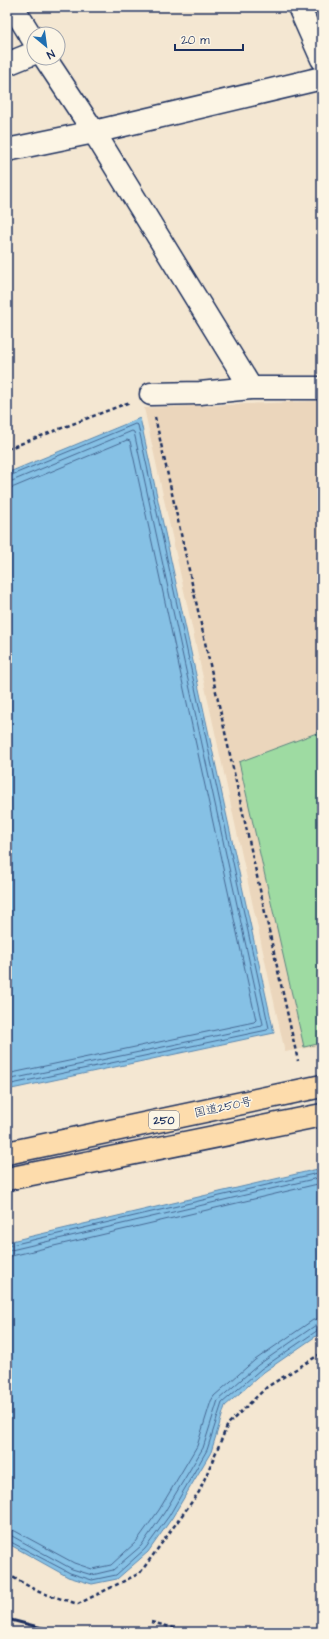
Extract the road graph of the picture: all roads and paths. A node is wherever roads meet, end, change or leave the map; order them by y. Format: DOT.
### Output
graph roads {
  1 [pos="13,7"];
  2 [pos="299,7"];
  3 [pos="26,28"];
  4 [pos="26,56"];
  5 [pos="322,60"];
  6 [pos="7,64"];
  7 [pos="50,66"];
  8 [pos="322,78"];
  9 [pos="94,132"];
  10 [pos="7,150"];
  11 [pos="251,388"];
  12 [pos="322,388"];
  13 [pos="150,394"];
  14 [pos="7,449"];
  15 [pos="298,1061"];
  16 [pos="322,1086"];
  17 [pos="322,1115"];
  18 [pos="7,1153"];
  19 [pos="7,1179"];
  20 [pos="322,1353"];
  21 [pos="7,1574"];
  22 [pos="150,1622"];
  23 [pos="190,1632"];
  1 -- 3 [label="street"];
  2 -- 5 [label="street"];
  4 -- 6 [label="street"];
  7 -- 9 [label="street"];
  8 -- 9 [label="street"];
  9 -- 10 [label="street"];
  9 -- 11 [label="street"];
  11 -- 12 [label="street"];
  11 -- 13 [label="street"];
  13 -- 14 [label="path"];
  13 -- 15 [label="path"];
  16 -- 18 [label="highway, 国道250号 / 250"];
  17 -- 19 [label="highway, 250"];
  20 -- 21 [label="path"];
  22 -- 23 [label="path"];
}
